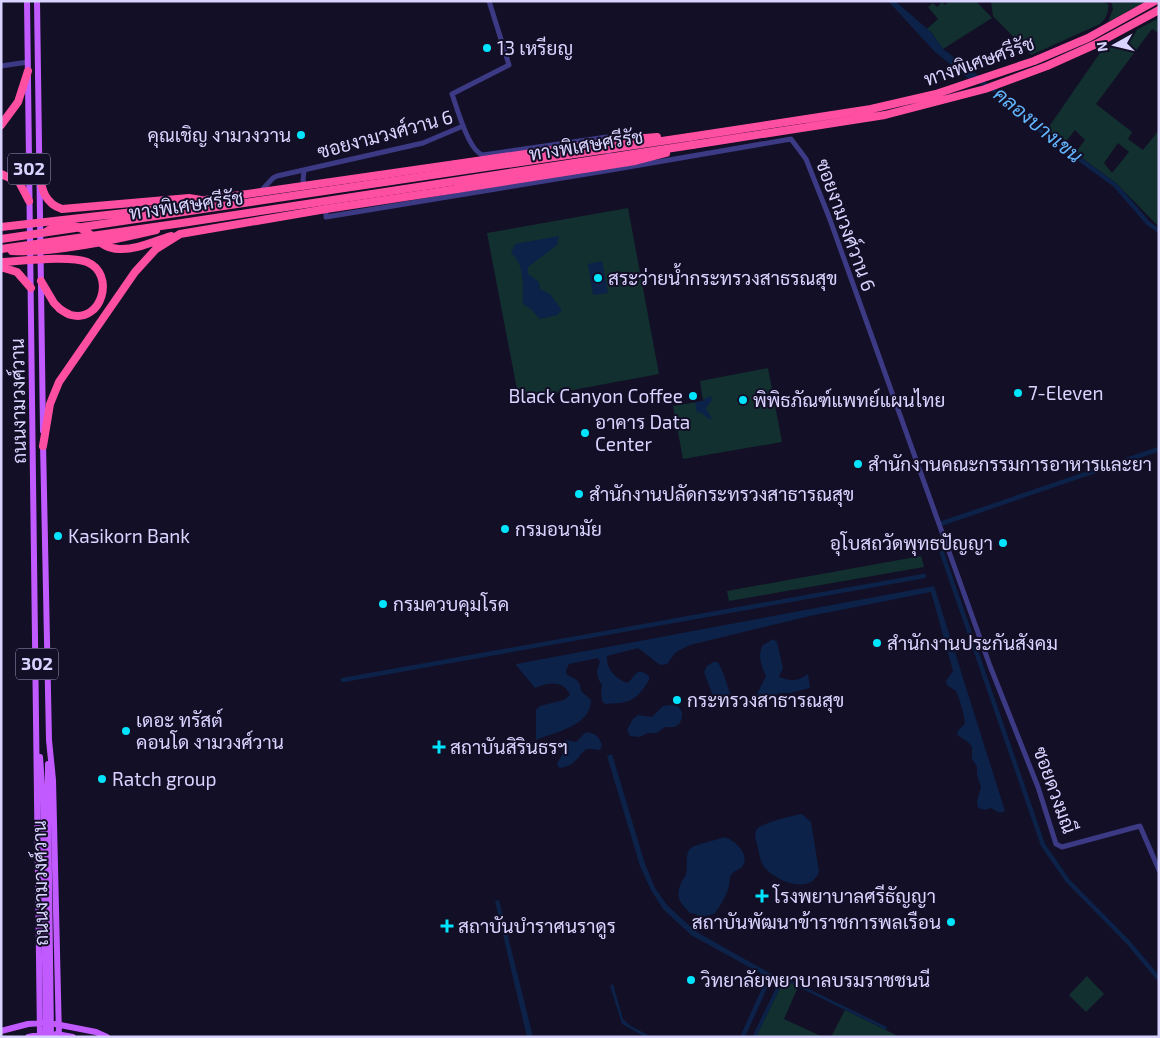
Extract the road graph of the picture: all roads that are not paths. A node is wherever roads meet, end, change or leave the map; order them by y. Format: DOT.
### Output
graph roads {
  1 [pos="27,1"];
  2 [pos="37,1"];
  3 [pos="489,1"];
  4 [pos="1155,1"];
  5 [pos="1159,10"];
  6 [pos="1159,15"];
  7 [pos="1147,18"];
  8 [pos="28,62"];
  9 [pos="1,66"];
  10 [pos="28,71"];
  11 [pos="1,125"];
  12 [pos="463,126"];
  13 [pos="689,136"];
  14 [pos="692,145"];
  15 [pos="304,170"];
  16 [pos="611,170"];
  17 [pos="39,173"];
  18 [pos="1,174"];
  19 [pos="396,174"];
  20 [pos="306,186"];
  21 [pos="260,193"];
  22 [pos="400,198"];
  23 [pos="205,200"];
  24 [pos="29,201"];
  25 [pos="326,213"];
  26 [pos="1,227"];
  27 [pos="180,234"];
  28 [pos="40,236"];
  29 [pos="1,239"];
  30 [pos="1,249"];
  31 [pos="1,262"];
  32 [pos="1,267"];
  33 [pos="41,281"];
  34 [pos="31,288"];
  35 [pos="43,446"];
  36 [pos="990,666"];
  37 [pos="49,740"];
  38 [pos="38,741"];
  39 [pos="45,798"];
  40 [pos="1159,870"];
  41 [pos="57,979"];
  42 [pos="44,1023"];
  43 [pos="57,1024"];
  44 [pos="1,1031"];
  45 [pos="46,1035"];
  46 [pos="59,1036"];
  47 [pos="28,1037"];
  48 [pos="72,1037"];
  49 [pos="108,1037"];
  1 -- 8 [label="main road, ถนนงามวงศ์วาน / 302"];
  2 -- 17 [label="main road, ถนนงามวงศ์วาน / 302"];
  3 -- 12 [label="street"];
  4 -- 13 [label="highway, ทางพิเศษศรีรัช"];
  5 -- 7 [label="highway, ทางพิเศษศรีรัช"];
  6 -- 7 [label="highway"];
  7 -- 14 [label="highway, ทางพิเศษศรีรัช"];
  8 -- 9 [label="street"];
  8 -- 10 [label="main road, ถนนงามวงศ์วาน / 302"];
  10 -- 11 [label="highway"];
  10 -- 24 [label="main road, ถนนงามวงศ์วาน / 302"];
  12 -- 15 [label="street, ซอยงามวงศ์วาน 6"];
  12 -- 16 [label="street, ซอยงามวงศ์วาน 6"];
  13 -- 19 [label="highway, bridge"];
  13 -- 29 [label="highway, ทางพิเศษศรีรัช, bridge"];
  14 -- 22 [label="highway, bridge"];
  14 -- 30 [label="highway, ทางพิเศษศรีรัช, bridge"];
  15 -- 20 [label="street"];
  15 -- 21 [label="street, ซอยงามวงศ์วาน 6"];
  16 -- 25 [label="street"];
  16 -- 36 [label="street, ซอยงามวงศ์วาน 6"];
  17 -- 23 [label="highway"];
  17 -- 28 [label="main road, ถนนงามวงศ์วาน / 302"];
  18 -- 24 [label="highway"];
  19 -- 20 [label="highway"];
  19 -- 22 [label="highway"];
  20 -- 21 [label="highway"];
  21 -- 23 [label="highway"];
  22 -- 25 [label="highway"];
  23 -- 26 [label="highway, bridge"];
  24 -- 34 [label="main road, ถนนงามวงศ์วาน / 302"];
  25 -- 27 [label="highway"];
  27 -- 28 [label="highway"];
  27 -- 35 [label="highway"];
  28 -- 33 [label="main road, ถนนงามวงศ์วาน / 302"];
  31 -- 33 [label="highway, bridge"];
  32 -- 34 [label="highway"];
  33 -- 35 [label="main road, ถนนงามวงศ์วาน / 302"];
  34 -- 38 [label="main road, ถนนงามวงศ์วาน / 302"];
  35 -- 37 [label="main road, ถนนงามวงศ์วาน / 302"];
  36 -- 40 [label="street, ซอยดวงมณี"];
  37 -- 39 [label="main road, ถนนงามวงศ์วาน"];
  37 -- 41 [label="main road, ถนนงามวงศ์วาน / 302"];
  38 -- 39 [label="main road, ถนนงามวงศ์วาน"];
  38 -- 42 [label="main road, ถนนงามวงศ์วาน / 302"];
  39 -- 45 [label="main road, bridge"];
  41 -- 42 [label="main road"];
  41 -- 43 [label="main road, ถนนงามวงศ์วาน / 302"];
  42 -- 43 [label="main road"];
  42 -- 44 [label="main road"];
  42 -- 45 [label="main road"];
  43 -- 45 [label="main road"];
  43 -- 46 [label="main road, 302"];
  43 -- 49 [label="main road"];
  45 -- 46 [label="main road"];
  45 -- 47 [label="main road"];
  46 -- 48 [label="main road"];
}
